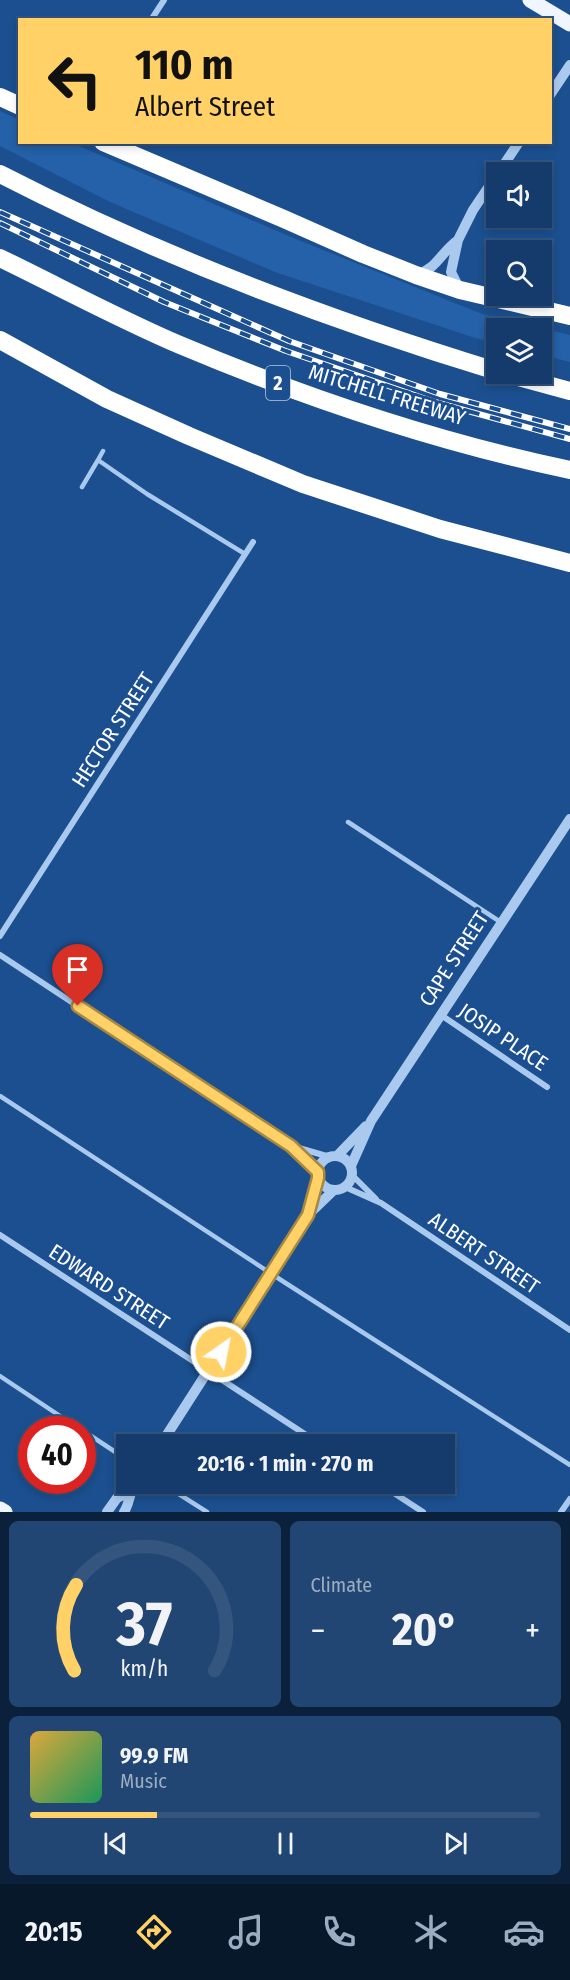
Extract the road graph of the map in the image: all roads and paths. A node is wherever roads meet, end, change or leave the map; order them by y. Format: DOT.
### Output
graph roads {
  1 [pos="164,0"];
  2 [pos="530,0"];
  3 [pos="152,18"];
  4 [pos="570,24"];
  5 [pos="570,64"];
  6 [pos="552,92"];
  7 [pos="0,97"];
  8 [pos="18,105"];
  9 [pos="108,144"];
  10 [pos="518,144"];
  11 [pos="506,162"];
  12 [pos="0,174"];
  13 [pos="486,191"];
  14 [pos="458,240"];
  15 [pos="0,258"];
  16 [pos="416,275"];
  17 [pos="460,290"];
  18 [pos="570,316"];
  19 [pos="0,340"];
  20 [pos="486,367"];
  21 [pos="544,384"];
  22 [pos="570,391"];
  23 [pos="103,451"];
  24 [pos="98,460"];
  25 [pos="570,470"];
  26 [pos="82,487"];
  27 [pos="253,542"];
  28 [pos="246,554"];
  29 [pos="570,563"];
  30 [pos="570,819"];
  31 [pos="348,822"];
  32 [pos="501,923"];
  33 [pos="0,936"];
  34 [pos="0,956"];
  35 [pos="441,1015"];
  36 [pos="547,1087"];
  37 [pos="0,1096"];
  38 [pos="370,1121"];
  39 [pos="291,1146"];
  40 [pos="334,1156"];
  41 [pos="352,1171"];
  42 [pos="318,1175"];
  43 [pos="345,1187"];
  44 [pos="334,1191"];
  45 [pos="381,1203"];
  46 [pos="308,1215"];
  47 [pos="0,1235"];
  48 [pos="272,1274"];
  49 [pos="570,1330"];
  50 [pos="208,1372"];
  51 [pos="0,1376"];
  52 [pos="61,1416"];
  53 [pos="167,1434"];
  54 [pos="304,1434"];
  55 [pos="96,1439"];
  56 [pos="116,1452"];
  57 [pos="570,1465"];
  58 [pos="123,1494"];
  59 [pos="131,1494"];
  60 [pos="179,1494"];
  61 [pos="395,1494"];
  62 [pos="570,1498"];
  63 [pos="0,1509"];
  64 [pos="5,1512"];
  65 [pos="107,1512"];
  66 [pos="124,1512"];
  67 [pos="207,1512"];
  68 [pos="423,1512"];
  69 [pos="561,1512"];
  1 -- 3 [label="street"];
  2 -- 4 [label="main road"];
  5 -- 6 [label="street"];
  7 -- 8 [label="highway"];
  9 -- 16 [label="highway"];
  10 -- 11 [label="street"];
  12 -- 20 [label="highway"];
  13 -- 14 [label="street"];
  14 -- 16 [label="street"];
  14 -- 17 [label="street"];
  15 -- 25 [label="highway, MITCHELL FREEWAY / 2"];
  16 -- 17 [label="highway"];
  17 -- 18 [label="highway"];
  19 -- 29 [label="highway"];
  21 -- 22 [label="highway"];
  23 -- 24 [label="lane"];
  24 -- 26 [label="lane"];
  24 -- 28 [label="lane"];
  27 -- 28 [label="street, HECTOR STREET"];
  28 -- 33 [label="street, HECTOR STREET"];
  30 -- 32 [label="street, CAPE STREET"];
  31 -- 32 [label="lane"];
  32 -- 35 [label="street, CAPE STREET"];
  34 -- 39 [label="street"];
  35 -- 36 [label="street, JOSIP PLACE"];
  35 -- 38 [label="street, CAPE STREET"];
  37 -- 48 [label="lane"];
  38 -- 40 [label="street, CAPE STREET"];
  38 -- 41 [label="street, CAPE STREET"];
  39 -- 40 [label="street"];
  39 -- 42 [label="street"];
  40 -- 41 [label="street"];
  40 -- 42 [label="street"];
  41 -- 43 [label="street"];
  41 -- 45 [label="street, ALBERT STREET"];
  42 -- 44 [label="street"];
  42 -- 46 [label="street"];
  43 -- 44 [label="street"];
  43 -- 45 [label="street, ALBERT STREET"];
  44 -- 46 [label="street"];
  45 -- 49 [label="street, ALBERT STREET"];
  46 -- 48 [label="street"];
  47 -- 50 [label="street, EDWARD STREET"];
  48 -- 50 [label="street"];
  48 -- 57 [label="lane"];
  50 -- 53 [label="street"];
  50 -- 54 [label="street, EDWARD STREET"];
  51 -- 52 [label="lane"];
  55 -- 56 [label="lane"];
  58 -- 65 [label="street"];
  59 -- 66 [label="street"];
  60 -- 67 [label="lane"];
  61 -- 68 [label="street"];
  62 -- 69 [label="street"];
  63 -- 64 [label="main road"];
}
